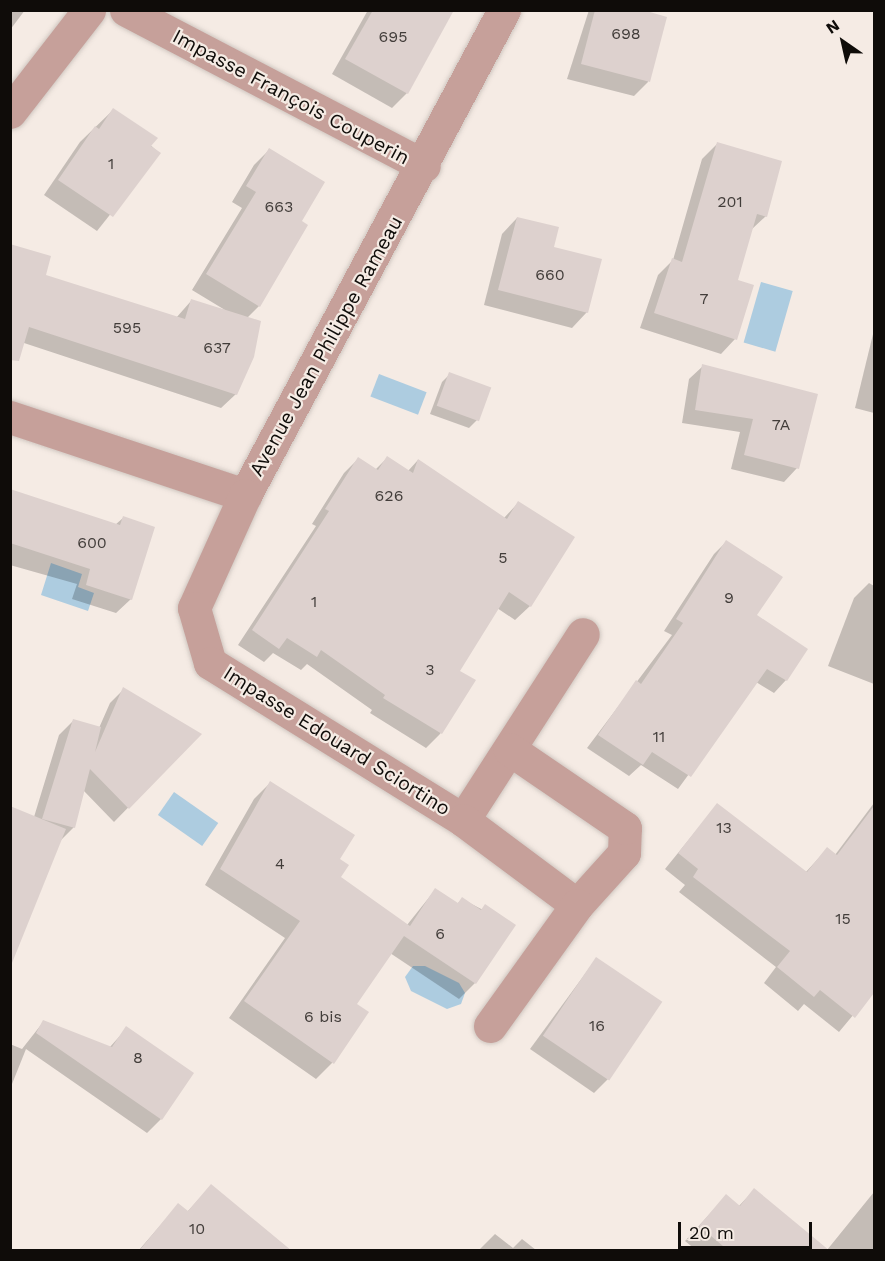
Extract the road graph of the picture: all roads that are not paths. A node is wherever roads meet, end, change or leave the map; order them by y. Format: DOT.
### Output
graph roads {
  1 [pos="89,10"];
  2 [pos="126,10"];
  3 [pos="504,10"];
  4 [pos="10,112"];
  5 [pos="424,166"];
  6 [pos="10,417"];
  7 [pos="245,495"];
  8 [pos="583,634"];
  9 [pos="509,749"];
  10 [pos="463,820"];
  11 [pos="577,905"];
  12 [pos="490,1026"];
  1 -- 4 [label="street"];
  2 -- 5 [label="street, Impasse François Couperin"];
  3 -- 5 [label="street, Avenue Jean Philippe Rameau"];
  5 -- 7 [label="street, Avenue Jean Philippe Rameau"];
  6 -- 7 [label="street, Avenue Jean Philippe Rameau"];
  7 -- 10 [label="street, Impasse Edouard Sciortino"];
  8 -- 9 [label="street, Impasse Edouard Sciortino"];
  9 -- 10 [label="street, Impasse Edouard Sciortino"];
  9 -- 11 [label="street"];
  10 -- 11 [label="street, Impasse Edouard Sciortino"];
  11 -- 12 [label="street"];
}
